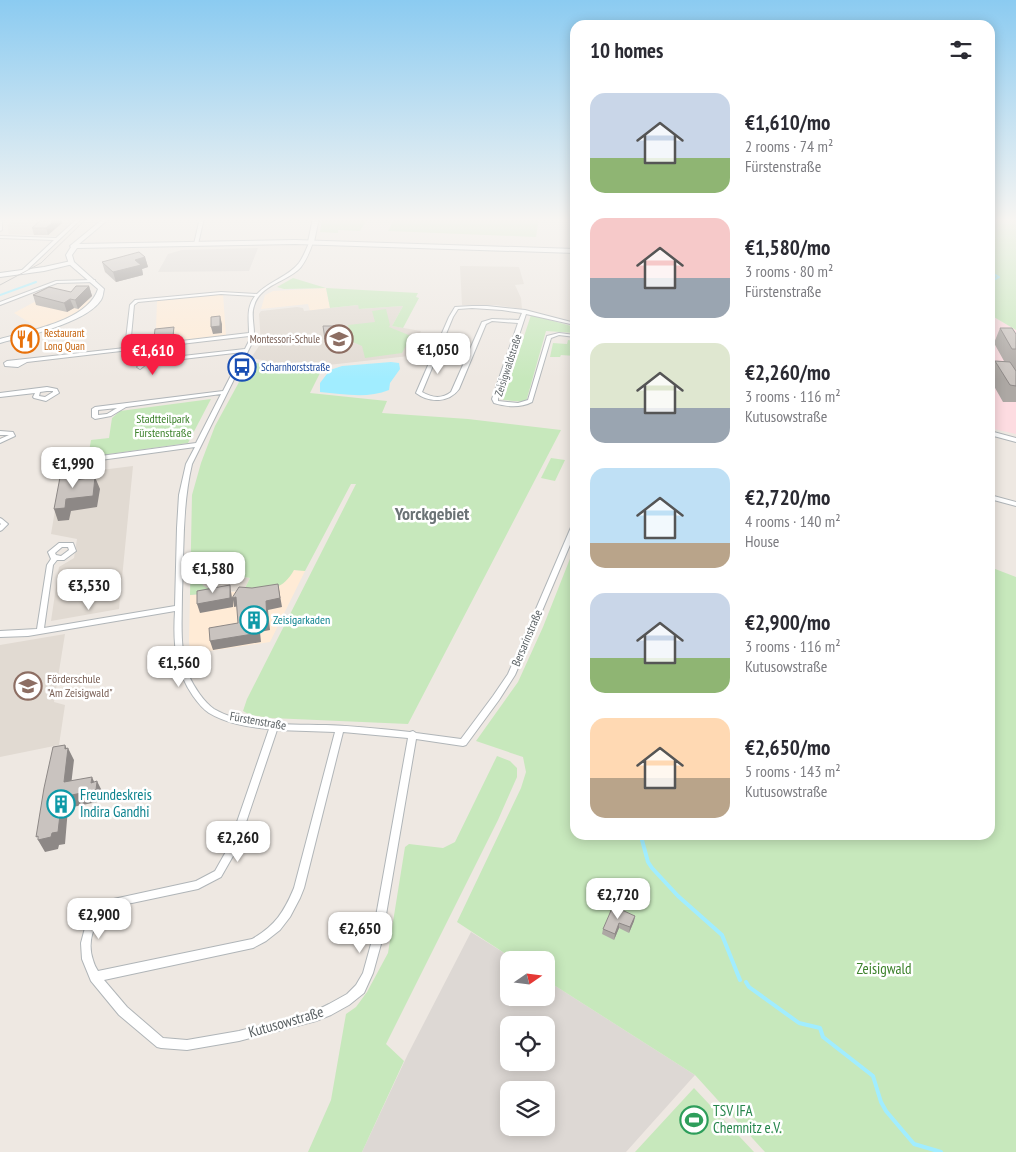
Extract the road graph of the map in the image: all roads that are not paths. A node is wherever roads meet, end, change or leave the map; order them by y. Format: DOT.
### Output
graph roads {
  1 [pos="22,272"];
  2 [pos="82,272"];
  3 [pos="292,272"];
  4 [pos="0,275"];
  5 [pos="93,281"];
  6 [pos="258,295"];
  7 [pos="0,304"];
  8 [pos="526,311"];
  9 [pos="522,322"];
  10 [pos="570,323"];
  11 [pos="253,334"];
  12 [pos="570,335"];
  13 [pos="0,341"];
  14 [pos="127,348"];
  15 [pos="247,350"];
  16 [pos="27,359"];
  17 [pos="161,360"];
  18 [pos="38,392"];
  19 [pos="226,392"];
  20 [pos="0,395"];
  21 [pos="125,405"];
  22 [pos="0,434"];
  23 [pos="995,434"];
  24 [pos="1016,440"];
  25 [pos="0,441"];
  26 [pos="198,445"];
  27 [pos="86,460"];
  28 [pos="995,498"];
  29 [pos="1016,504"];
  30 [pos="0,520"];
  31 [pos="0,529"];
  32 [pos="570,537"];
  33 [pos="55,558"];
  34 [pos="178,608"];
  35 [pos="40,631"];
  36 [pos="0,634"];
  37 [pos="274,726"];
  38 [pos="340,729"];
  39 [pos="413,734"];
  40 [pos="463,743"];
  41 [pos="95,977"];
  1 -- 4 [label="street"];
  2 -- 5 [label="main road"];
  3 -- 6 [label="street"];
  5 -- 7 [label="street"];
  5 -- 13 [label="main road"];
  6 -- 11 [label="street, Fürstenstraße"];
  6 -- 14 [label="street"];
  8 -- 9 [label="street, Zeisigwaldstraße"];
  8 -- 9 [label="street, Zeisigwaldstraße"];
  8 -- 10 [label="street, Zeisigwaldstraße"];
  9 -- 12 [label="street, Zeisigwaldstraße"];
  11 -- 14 [label="street"];
  11 -- 15 [label="street, Fürstenstraße"];
  14 -- 16 [label="street"];
  15 -- 17 [label="street"];
  15 -- 19 [label="street, Fürstenstraße"];
  18 -- 20 [label="street"];
  19 -- 21 [label="street"];
  19 -- 26 [label="street, Fürstenstraße"];
  21 -- 21 [label="street"];
  22 -- 25 [label="street"];
  23 -- 24 [label="street"];
  26 -- 27 [label="street"];
  26 -- 34 [label="street, Fürstenstraße"];
  28 -- 29 [label="street"];
  30 -- 31 [label="street"];
  32 -- 40 [label="street, Bersarinstraße"];
  33 -- 35 [label="street"];
  34 -- 35 [label="street"];
  34 -- 37 [label="street, Fürstenstraße"];
  35 -- 36 [label="street"];
  37 -- 38 [label="street, Fürstenstraße"];
  37 -- 41 [label="street, Kutusowstraße"];
  38 -- 39 [label="street, Fürstenstraße"];
  38 -- 41 [label="street"];
  39 -- 40 [label="street, Fürstenstraße"];
  39 -- 41 [label="street, Kutusowstraße"];
}
